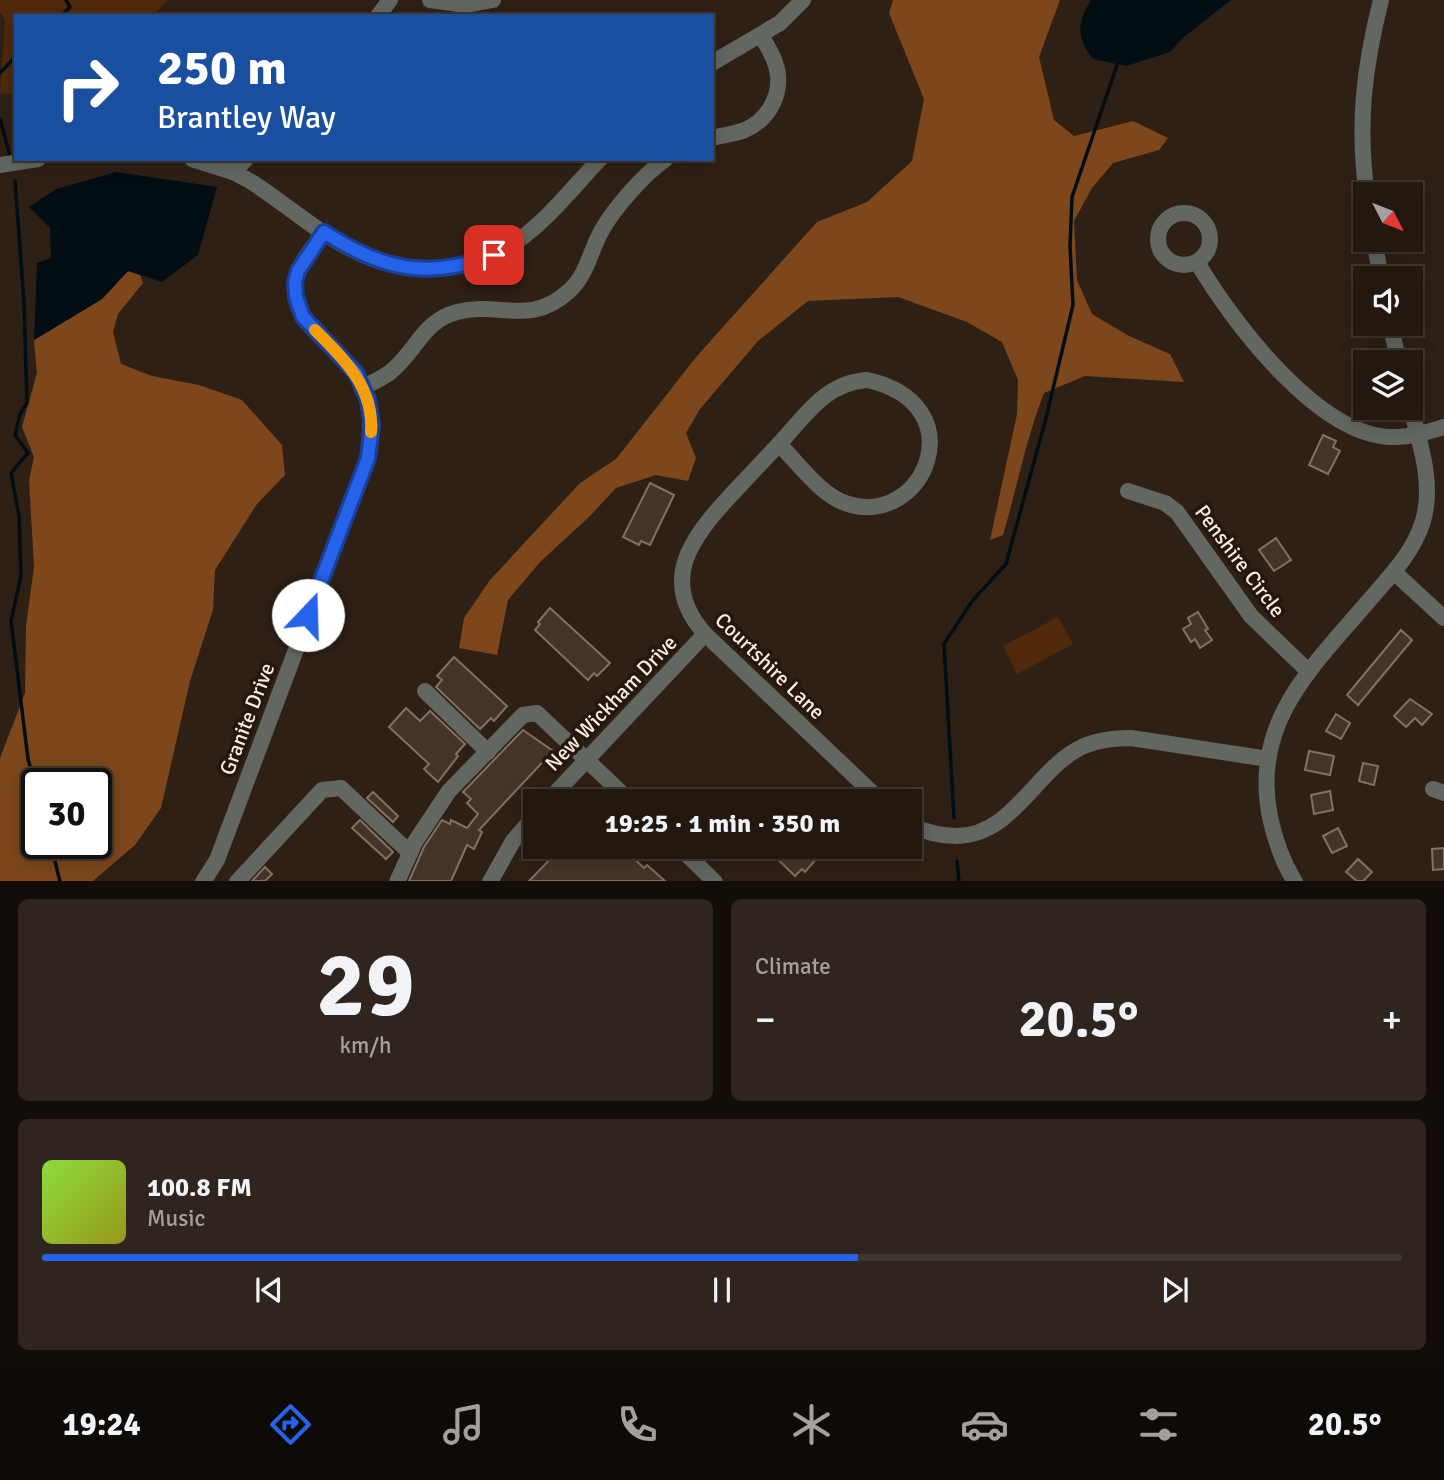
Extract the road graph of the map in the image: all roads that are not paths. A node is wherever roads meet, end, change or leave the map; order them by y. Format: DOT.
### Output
graph roads {
  1 [pos="430,0"];
  2 [pos="493,0"];
  3 [pos="803,0"];
  4 [pos="1381,0"];
  5 [pos="761,34"];
  6 [pos="714,62"];
  7 [pos="714,138"];
  8 [pos="25,161"];
  9 [pos="198,161"];
  10 [pos="244,161"];
  11 [pos="598,161"];
  12 [pos="664,161"];
  13 [pos="0,165"];
  14 [pos="233,172"];
  15 [pos="1366,182"];
  16 [pos="324,232"];
  17 [pos="1196,262"];
  18 [pos="363,387"];
  19 [pos="1414,420"];
  20 [pos="1444,427"];
  21 [pos="1418,434"];
  22 [pos="779,444"];
  23 [pos="1128,491"];
  24 [pos="1394,572"];
  25 [pos="1444,618"];
  26 [pos="705,635"];
  27 [pos="1308,671"];
  28 [pos="425,691"];
  29 [pos="488,752"];
  30 [pos="587,759"];
  31 [pos="1268,759"];
  32 [pos="559,789"];
  33 [pos="618,789"];
  34 [pos="868,789"];
  35 [pos="523,829"];
  36 [pos="922,829"];
  37 [pos="410,853"];
  38 [pos="692,859"];
  39 [pos="203,881"];
  40 [pos="237,881"];
  41 [pos="397,881"];
  42 [pos="491,881"];
  43 [pos="715,881"];
  44 [pos="1295,881"];
  1 -- 2 [label="street"];
  3 -- 5 [label="street"];
  4 -- 15 [label="street"];
  5 -- 6 [label="street"];
  5 -- 7 [label="street"];
  8 -- 13 [label="street"];
  9 -- 14 [label="street"];
  10 -- 14 [label="street"];
  11 -- 16 [label="street"];
  12 -- 18 [label="street"];
  14 -- 16 [label="street"];
  16 -- 18 [label="street, Granite Drive"];
  17 -- 21 [label="street"];
  18 -- 39 [label="street, Granite Drive"];
  19 -- 21 [label="street"];
  20 -- 21 [label="street"];
  21 -- 24 [label="street"];
  22 -- 22 [label="street, Courtshire Lane"];
  22 -- 26 [label="street, Courtshire Lane"];
  23 -- 27 [label="street, Penshire Circle"];
  24 -- 25 [label="street"];
  24 -- 27 [label="street"];
  26 -- 30 [label="street, New Wickham Drive"];
  26 -- 34 [label="street, Courtshire Lane"];
  27 -- 31 [label="street"];
  28 -- 29 [label="street"];
  29 -- 30 [label="street"];
  29 -- 37 [label="street"];
  30 -- 32 [label="street, New Wickham Drive"];
  30 -- 33 [label="street"];
  31 -- 36 [label="street"];
  31 -- 44 [label="street"];
  35 -- 42 [label="street"];
  37 -- 40 [label="street"];
  37 -- 41 [label="street"];
  38 -- 43 [label="street"];
}
